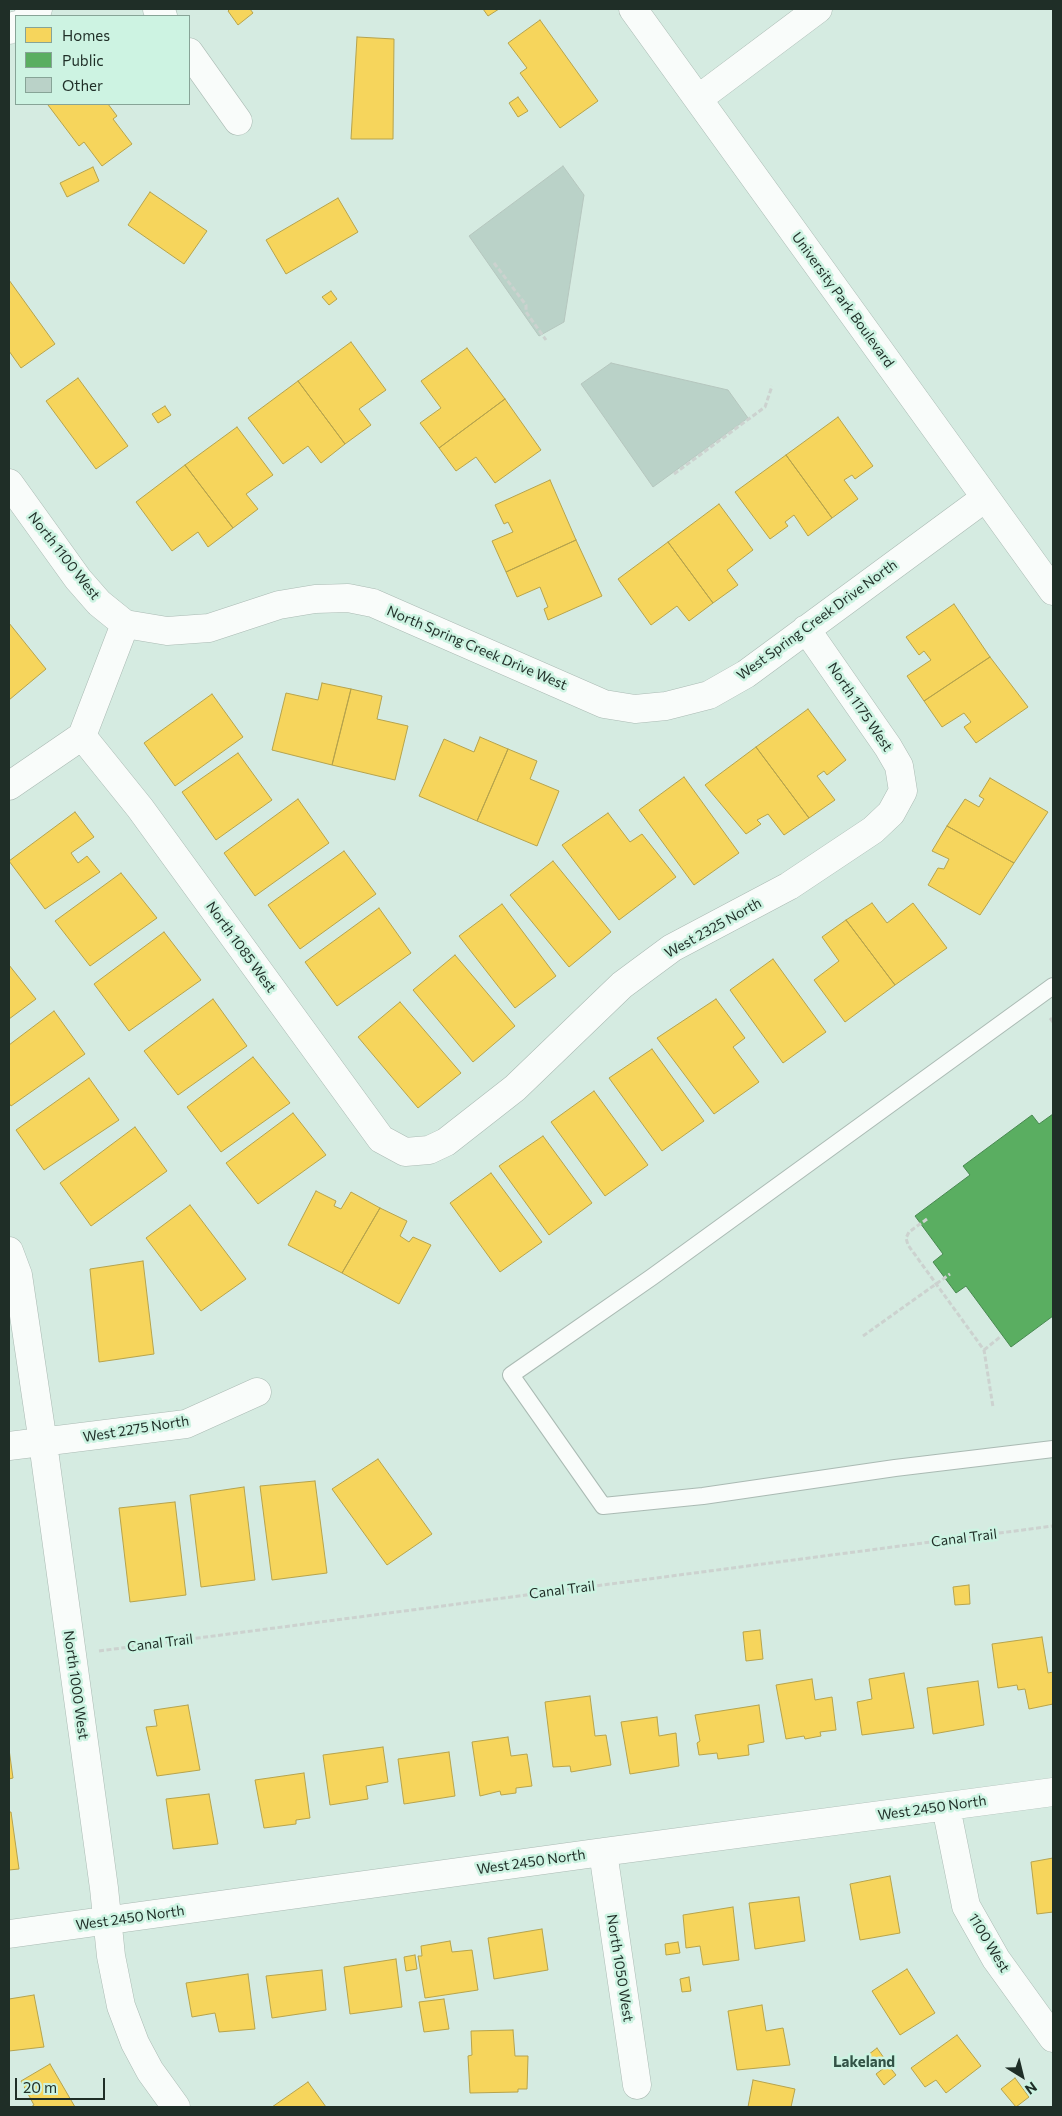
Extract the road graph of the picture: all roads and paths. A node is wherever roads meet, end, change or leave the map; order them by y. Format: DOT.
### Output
graph roads {
  1 [pos="633,9"];
  2 [pos="818,9"];
  3 [pos="190,53"];
  4 [pos="698,99"];
  5 [pos="238,121"];
  6 [pos="494,263"];
  7 [pos="546,340"];
  8 [pos="772,386"];
  9 [pos="674,474"];
  10 [pos="9,483"];
  11 [pos="985,498"];
  12 [pos="1053,591"];
  13 [pos="125,624"];
  14 [pos="806,629"];
  15 [pos="604,704"];
  16 [pos="82,736"];
  17 [pos="9,786"];
  18 [pos="903,791"];
  19 [pos="1053,986"];
  20 [pos="1050,1018"];
  21 [pos="1053,1022"];
  22 [pos="404,1152"];
  23 [pos="928,1219"];
  24 [pos="9,1250"];
  25 [pos="950,1274"];
  26 [pos="936,1284"];
  27 [pos="863,1336"];
  28 [pos="1000,1337"];
  29 [pos="984,1350"];
  30 [pos="257,1392"];
  31 [pos="993,1407"];
  32 [pos="43,1443"];
  33 [pos="9,1446"];
  34 [pos="1053,1449"];
  35 [pos="1053,1526"];
  36 [pos="71,1654"];
  37 [pos="1053,1792"];
  38 [pos="946,1807"];
  39 [pos="603,1852"];
  40 [pos="106,1922"];
  41 [pos="9,1934"];
  42 [pos="1053,2038"];
  43 [pos="637,2084"];
  44 [pos="176,2107"];
  1 -- 4 [label="street, University Park Boulevard"];
  2 -- 4 [label="street"];
  3 -- 5 [label="street"];
  4 -- 11 [label="street, University Park Boulevard"];
  6 -- 7 [label="path"];
  8 -- 9 [label="path"];
  10 -- 13 [label="street, North 1100 West"];
  11 -- 12 [label="street, University Park Boulevard"];
  11 -- 14 [label="street, West Spring Creek Drive North"];
  13 -- 15 [label="street, North Spring Creek Drive West"];
  13 -- 16 [label="street"];
  14 -- 15 [label="street, West Spring Creek Drive North"];
  14 -- 18 [label="street, North 1175 West"];
  16 -- 17 [label="street"];
  16 -- 22 [label="street, North 1085 West"];
  18 -- 22 [label="street, West 2325 North"];
  19 -- 34 [label="lane"];
  20 -- 21 [label="path"];
  23 -- 26 [label="path"];
  24 -- 32 [label="street, North 1000 West"];
  25 -- 26 [label="path"];
  26 -- 27 [label="path"];
  26 -- 29 [label="path"];
  28 -- 29 [label="path"];
  29 -- 31 [label="path"];
  30 -- 32 [label="street, West 2275 North"];
  32 -- 33 [label="street, West 2275 North"];
  32 -- 36 [label="street, North 1000 West"];
  35 -- 36 [label="path, Canal Trail"];
  36 -- 40 [label="street, North 1000 West"];
  37 -- 38 [label="street, West 2450 North"];
  38 -- 39 [label="street, West 2450 North"];
  38 -- 42 [label="street, 1100 West"];
  39 -- 40 [label="street, West 2450 North"];
  39 -- 43 [label="street, North 1050 West"];
  40 -- 41 [label="street, West 2450 North"];
  40 -- 44 [label="street, North 1000 West"];
}
